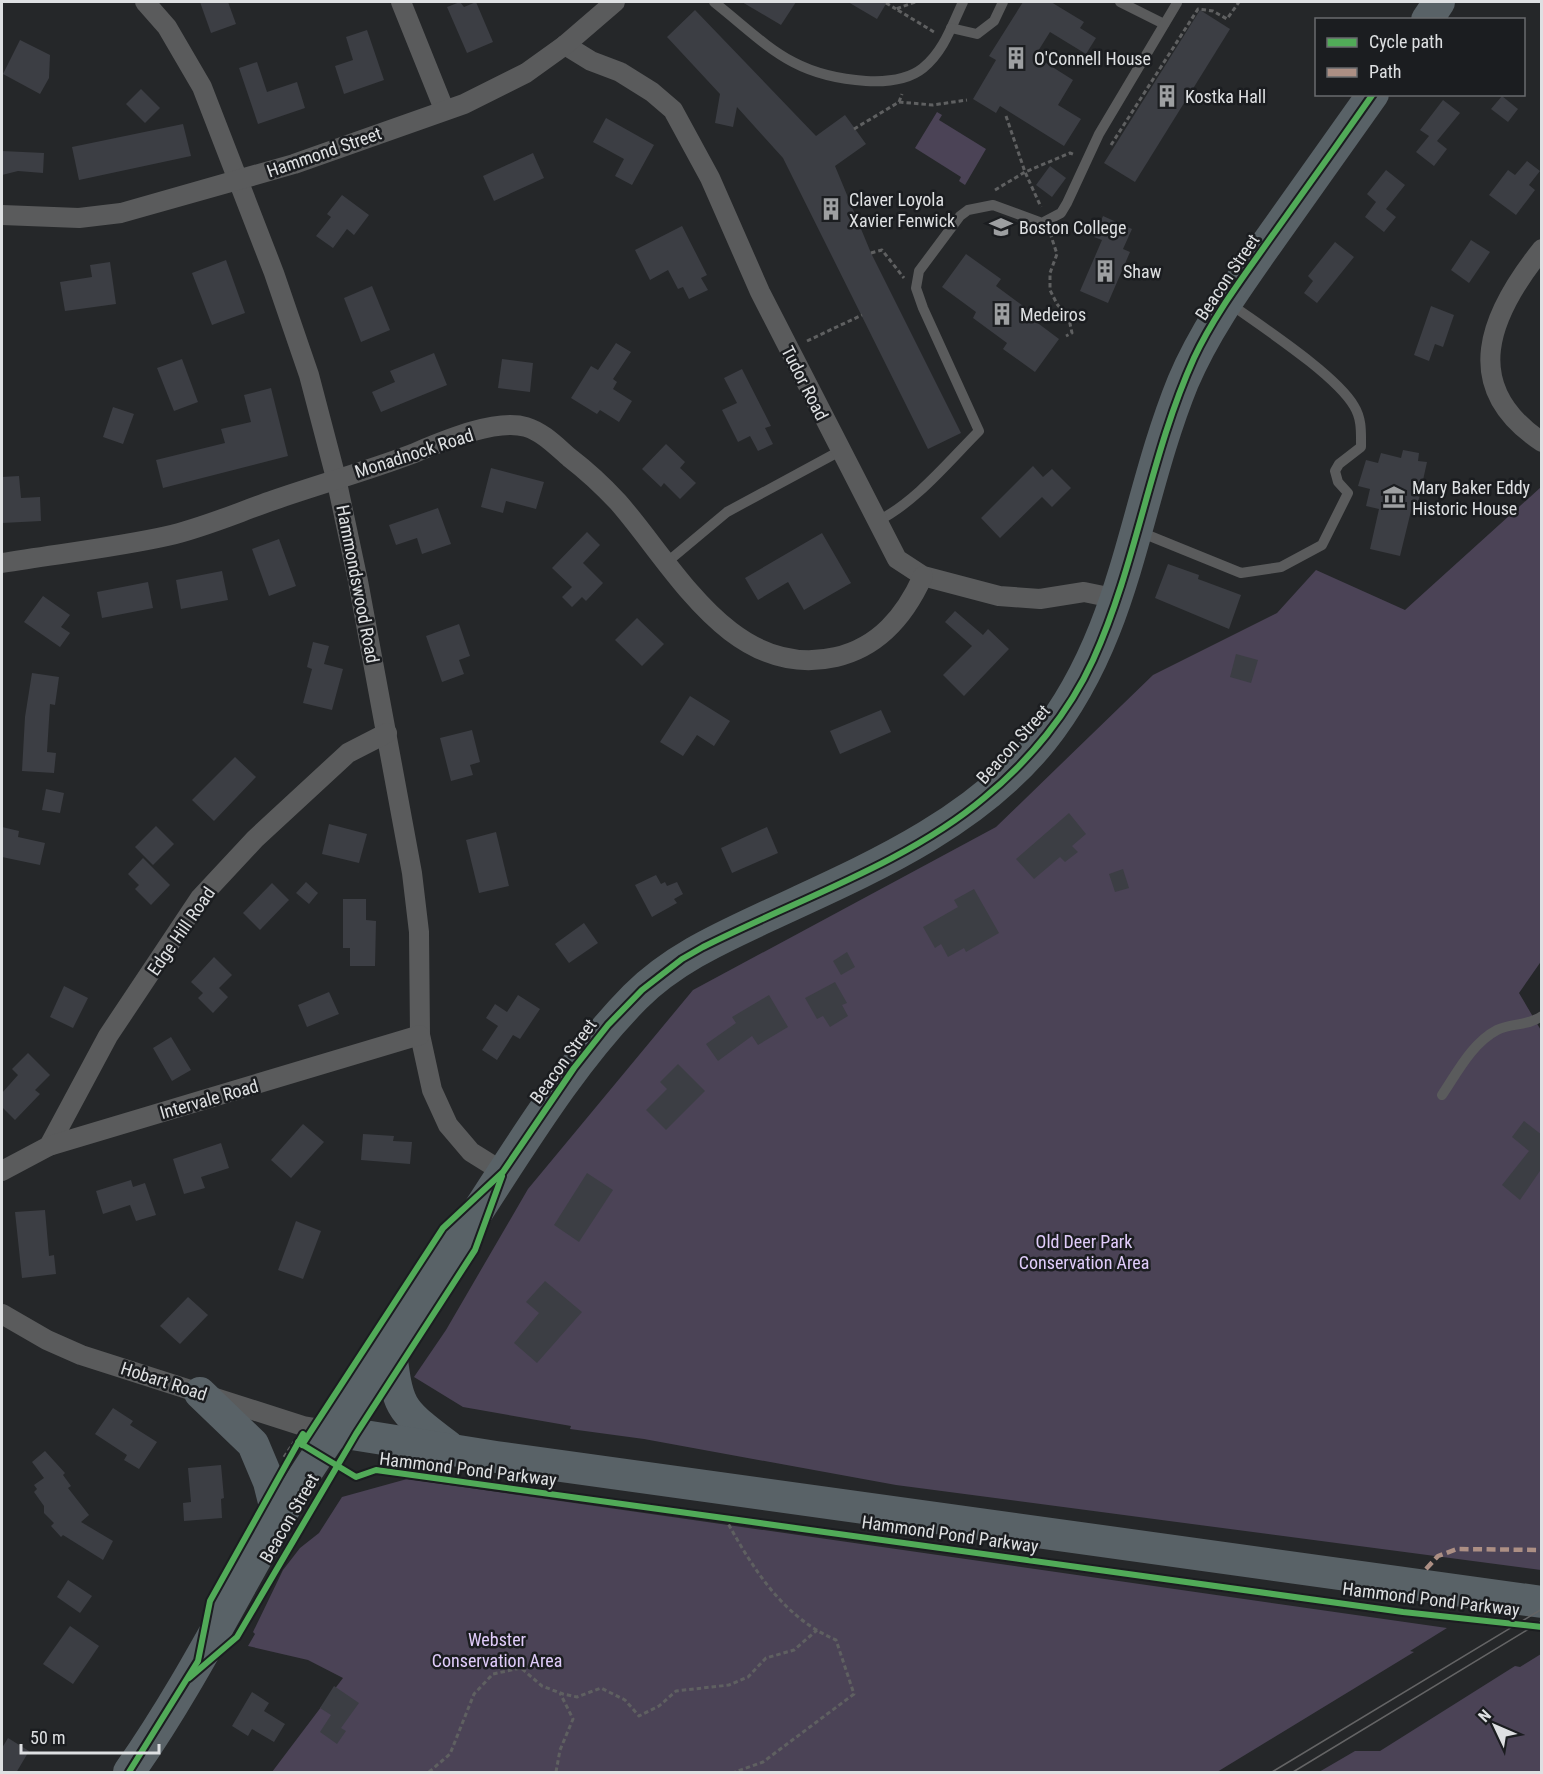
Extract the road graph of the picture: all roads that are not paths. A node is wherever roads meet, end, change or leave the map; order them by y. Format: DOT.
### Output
graph roads {
  1 [pos="145,2"];
  2 [pos="401,2"];
  3 [pos="615,2"];
  4 [pos="714,2"];
  5 [pos="963,2"];
  6 [pos="1003,2"];
  7 [pos="1120,2"];
  8 [pos="1177,3"];
  9 [pos="1164,24"];
  10 [pos="951,28"];
  11 [pos="565,45"];
  12 [pos="1372,96"];
  13 [pos="444,109"];
  14 [pos="239,181"];
  15 [pos="2,215"];
  16 [pos="1542,249"];
  17 [pos="1227,301"];
  18 [pos="1542,442"];
  19 [pos="840,451"];
  20 [pos="336,478"];
  21 [pos="876,522"];
  22 [pos="1137,531"];
  23 [pos="2,563"];
  24 [pos="666,563"];
  25 [pos="922,576"];
  26 [pos="1118,599"];
  27 [pos="387,733"];
  28 [pos="1542,1016"];
  29 [pos="420,1035"];
  30 [pos="1442,1095"];
  31 [pos="49,1146"];
  32 [pos="2,1171"];
  33 [pos="503,1172"];
  34 [pos="2,1314"];
  35 [pos="390,1345"];
  36 [pos="200,1393"];
  37 [pos="310,1439"];
  38 [pos="453,1450"];
  39 [pos="276,1491"];
  40 [pos="1535,1601"];
  41 [pos="129,1773"];
  1 -- 14 [label="street, Hammondswood Road"];
  2 -- 13 [label="street"];
  3 -- 11 [label="street, Hammond Street"];
  4 -- 10 [label="lane"];
  5 -- 10 [label="lane"];
  6 -- 10 [label="lane"];
  7 -- 9 [label="lane"];
  8 -- 9 [label="lane"];
  9 -- 21 [label="lane"];
  11 -- 13 [label="street, Hammond Street"];
  11 -- 19 [label="street, Tudor Road"];
  12 -- 17 [label="main road, Beacon Street"];
  13 -- 14 [label="street, Hammond Street"];
  14 -- 15 [label="street, Hammond Street"];
  14 -- 20 [label="street, Hammondswood Road"];
  16 -- 18 [label="street"];
  17 -- 22 [label="main road, Beacon Street"];
  17 -- 22 [label="lane"];
  19 -- 21 [label="street, Tudor Road"];
  19 -- 24 [label="lane"];
  20 -- 23 [label="street, Monadnock Road"];
  20 -- 24 [label="street, Monadnock Road"];
  20 -- 27 [label="street, Hammondswood Road"];
  21 -- 25 [label="street, Tudor Road"];
  22 -- 26 [label="main road, Beacon Street"];
  24 -- 25 [label="street, Monadnock Road"];
  25 -- 26 [label="street, Tudor Road"];
  26 -- 33 [label="main road, Beacon Street"];
  27 -- 29 [label="street, Hammondswood Road"];
  27 -- 31 [label="street, Edge Hill Road"];
  28 -- 30 [label="lane"];
  29 -- 31 [label="street, Intervale Road"];
  29 -- 33 [label="street, Hammondswood Road"];
  31 -- 32 [label="street, Intervale Road"];
  33 -- 35 [label="main road, Beacon Street"];
  34 -- 36 [label="street, Hobart Road"];
  35 -- 37 [label="main road, Beacon Street"];
  35 -- 38 [label="main road"];
  36 -- 37 [label="street, Hobart Road"];
  36 -- 39 [label="main road"];
  37 -- 38 [label="main road, Hammond Pond Parkway"];
  37 -- 39 [label="main road, Beacon Street"];
  38 -- 40 [label="main road, Hammond Pond Parkway"];
  39 -- 41 [label="main road, Beacon Street"];
}
